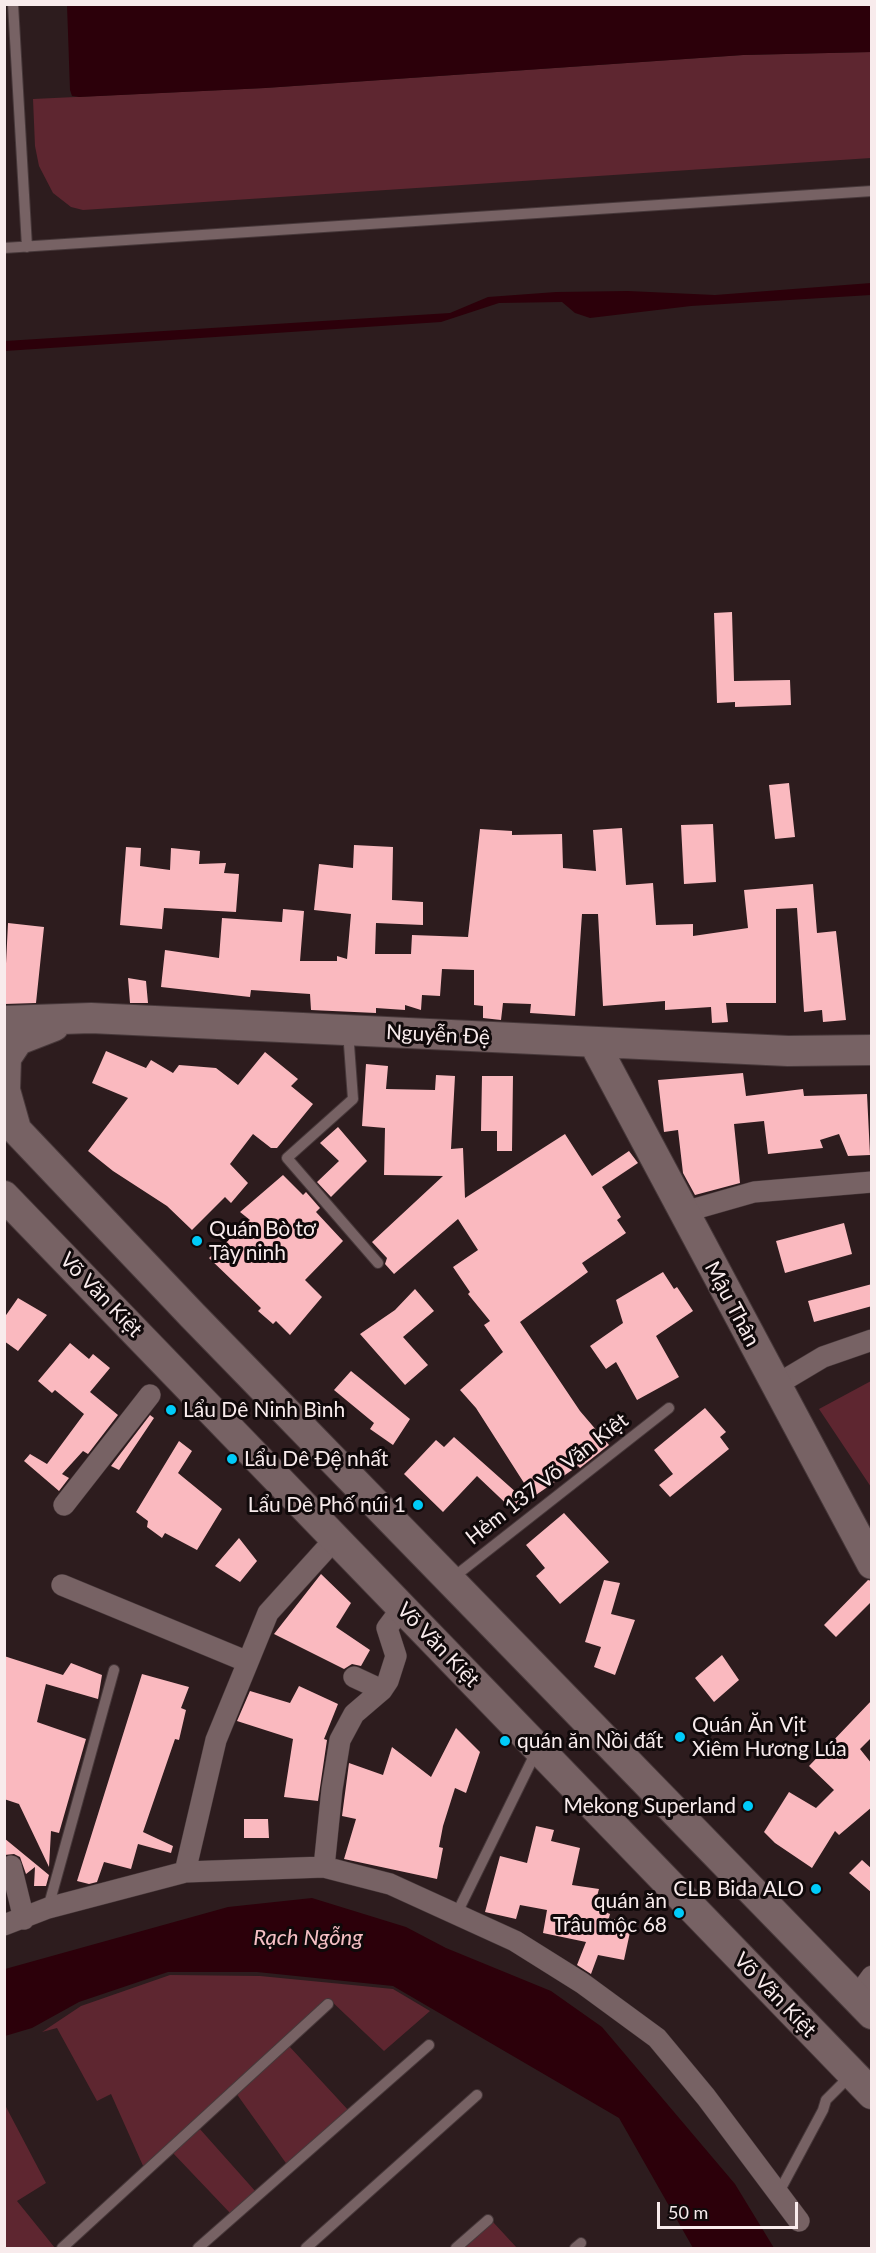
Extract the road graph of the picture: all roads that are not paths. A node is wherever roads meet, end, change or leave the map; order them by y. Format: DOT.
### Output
graph roads {
  1 [pos="13,4"];
  2 [pos="872,191"];
  3 [pos="27,247"];
  4 [pos="4,248"];
  5 [pos="90,1018"];
  6 [pos="4,1022"];
  7 [pos="348,1030"];
  8 [pos="594,1043"];
  9 [pos="872,1050"];
  10 [pos="10,1123"];
  11 [pos="872,1182"];
  12 [pos="4,1196"];
  13 [pos="684,1212"];
  14 [pos="378,1263"];
  15 [pos="872,1340"];
  16 [pos="776,1385"];
  17 [pos="150,1395"];
  18 [pos="669,1408"];
  19 [pos="64,1505"];
  20 [pos="334,1540"];
  21 [pos="872,1564"];
  22 [pos="450,1580"];
  23 [pos="62,1586"];
  24 [pos="402,1608"];
  25 [pos="248,1662"];
  26 [pos="114,1670"];
  27 [pos="354,1677"];
  28 [pos="382,1690"];
  29 [pos="537,1750"];
  30 [pos="11,1866"];
  31 [pos="324,1867"];
  32 [pos="185,1872"];
  33 [pos="48,1908"];
  34 [pos="457,1913"];
  35 [pos="14,1922"];
  36 [pos="866,1996"];
  37 [pos="328,2004"];
  38 [pos="429,2045"];
  39 [pos="862,2084"];
  40 [pos="477,2095"];
  41 [pos="778,2194"];
  42 [pos="488,2220"];
  43 [pos="799,2221"];
  44 [pos="62,2248"];
  45 [pos="198,2248"];
  46 [pos="306,2248"];
  47 [pos="456,2248"];
  1 -- 3 [label="lane"];
  2 -- 3 [label="lane"];
  3 -- 4 [label="lane"];
  5 -- 6 [label="main road, Nguyễn Đệ"];
  5 -- 7 [label="main road, Nguyễn Đệ"];
  5 -- 10 [label="main road"];
  7 -- 8 [label="main road, Nguyễn Đệ"];
  7 -- 14 [label="lane"];
  8 -- 9 [label="main road, Nguyễn Đệ"];
  8 -- 13 [label="main road, Mậu Thân"];
  10 -- 22 [label="main road"];
  11 -- 13 [label="street"];
  12 -- 20 [label="main road, Võ Văn Kiệt"];
  13 -- 16 [label="main road, Mậu Thân"];
  15 -- 16 [label="street"];
  16 -- 21 [label="main road, Mậu Thân"];
  17 -- 19 [label="street"];
  18 -- 22 [label="lane, Hẻm 137 Võ Văn Kiệt"];
  20 -- 24 [label="main road, Võ Văn Kiệt"];
  20 -- 25 [label="street"];
  22 -- 36 [label="main road"];
  23 -- 25 [label="street"];
  24 -- 28 [label="street"];
  24 -- 29 [label="main road, Võ Văn Kiệt"];
  25 -- 32 [label="street"];
  26 -- 33 [label="lane"];
  27 -- 28 [label="street"];
  28 -- 31 [label="street"];
  29 -- 34 [label="lane"];
  29 -- 39 [label="main road, Võ Văn Kiệt"];
  30 -- 35 [label="street"];
  31 -- 32 [label="street"];
  31 -- 34 [label="street"];
  32 -- 33 [label="street"];
  33 -- 35 [label="street"];
  34 -- 41 [label="street"];
  37 -- 44 [label="lane"];
  38 -- 45 [label="lane"];
  39 -- 41 [label="lane"];
  40 -- 46 [label="lane"];
  41 -- 43 [label="street"];
  42 -- 47 [label="lane"];
}
